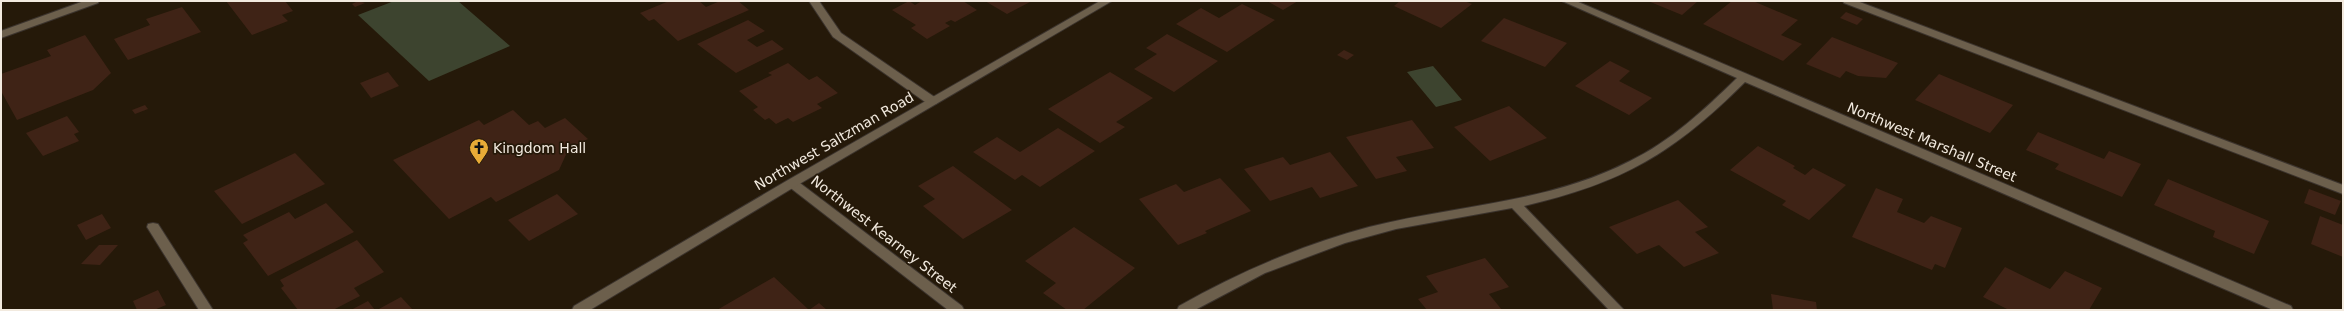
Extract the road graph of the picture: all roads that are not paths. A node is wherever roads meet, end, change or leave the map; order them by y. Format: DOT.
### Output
graph roads {
  1 [pos="94,1"];
  2 [pos="814,1"];
  3 [pos="1107,1"];
  4 [pos="1567,1"];
  5 [pos="1848,1"];
  6 [pos="74,4"];
  7 [pos="1,35"];
  8 [pos="1743,78"];
  9 [pos="932,101"];
  10 [pos="792,183"];
  11 [pos="2343,190"];
  12 [pos="1514,204"];
  13 [pos="153,227"];
  14 [pos="206,310"];
  15 [pos="579,310"];
  16 [pos="957,310"];
  17 [pos="1184,310"];
  18 [pos="1617,310"];
  19 [pos="2286,310"];
  1 -- 6 [label="street"];
  2 -- 9 [label="street"];
  3 -- 9 [label="street, Northwest Saltzman Road"];
  4 -- 8 [label="street, Northwest Marshall Street"];
  5 -- 11 [label="street"];
  6 -- 7 [label="street"];
  8 -- 12 [label="street"];
  8 -- 19 [label="street, Northwest Marshall Street"];
  9 -- 10 [label="street, Northwest Saltzman Road"];
  10 -- 15 [label="street, Northwest Saltzman Road"];
  10 -- 16 [label="street, Northwest Kearney Street"];
  12 -- 17 [label="street"];
  12 -- 18 [label="street"];
  13 -- 14 [label="street"];
}
